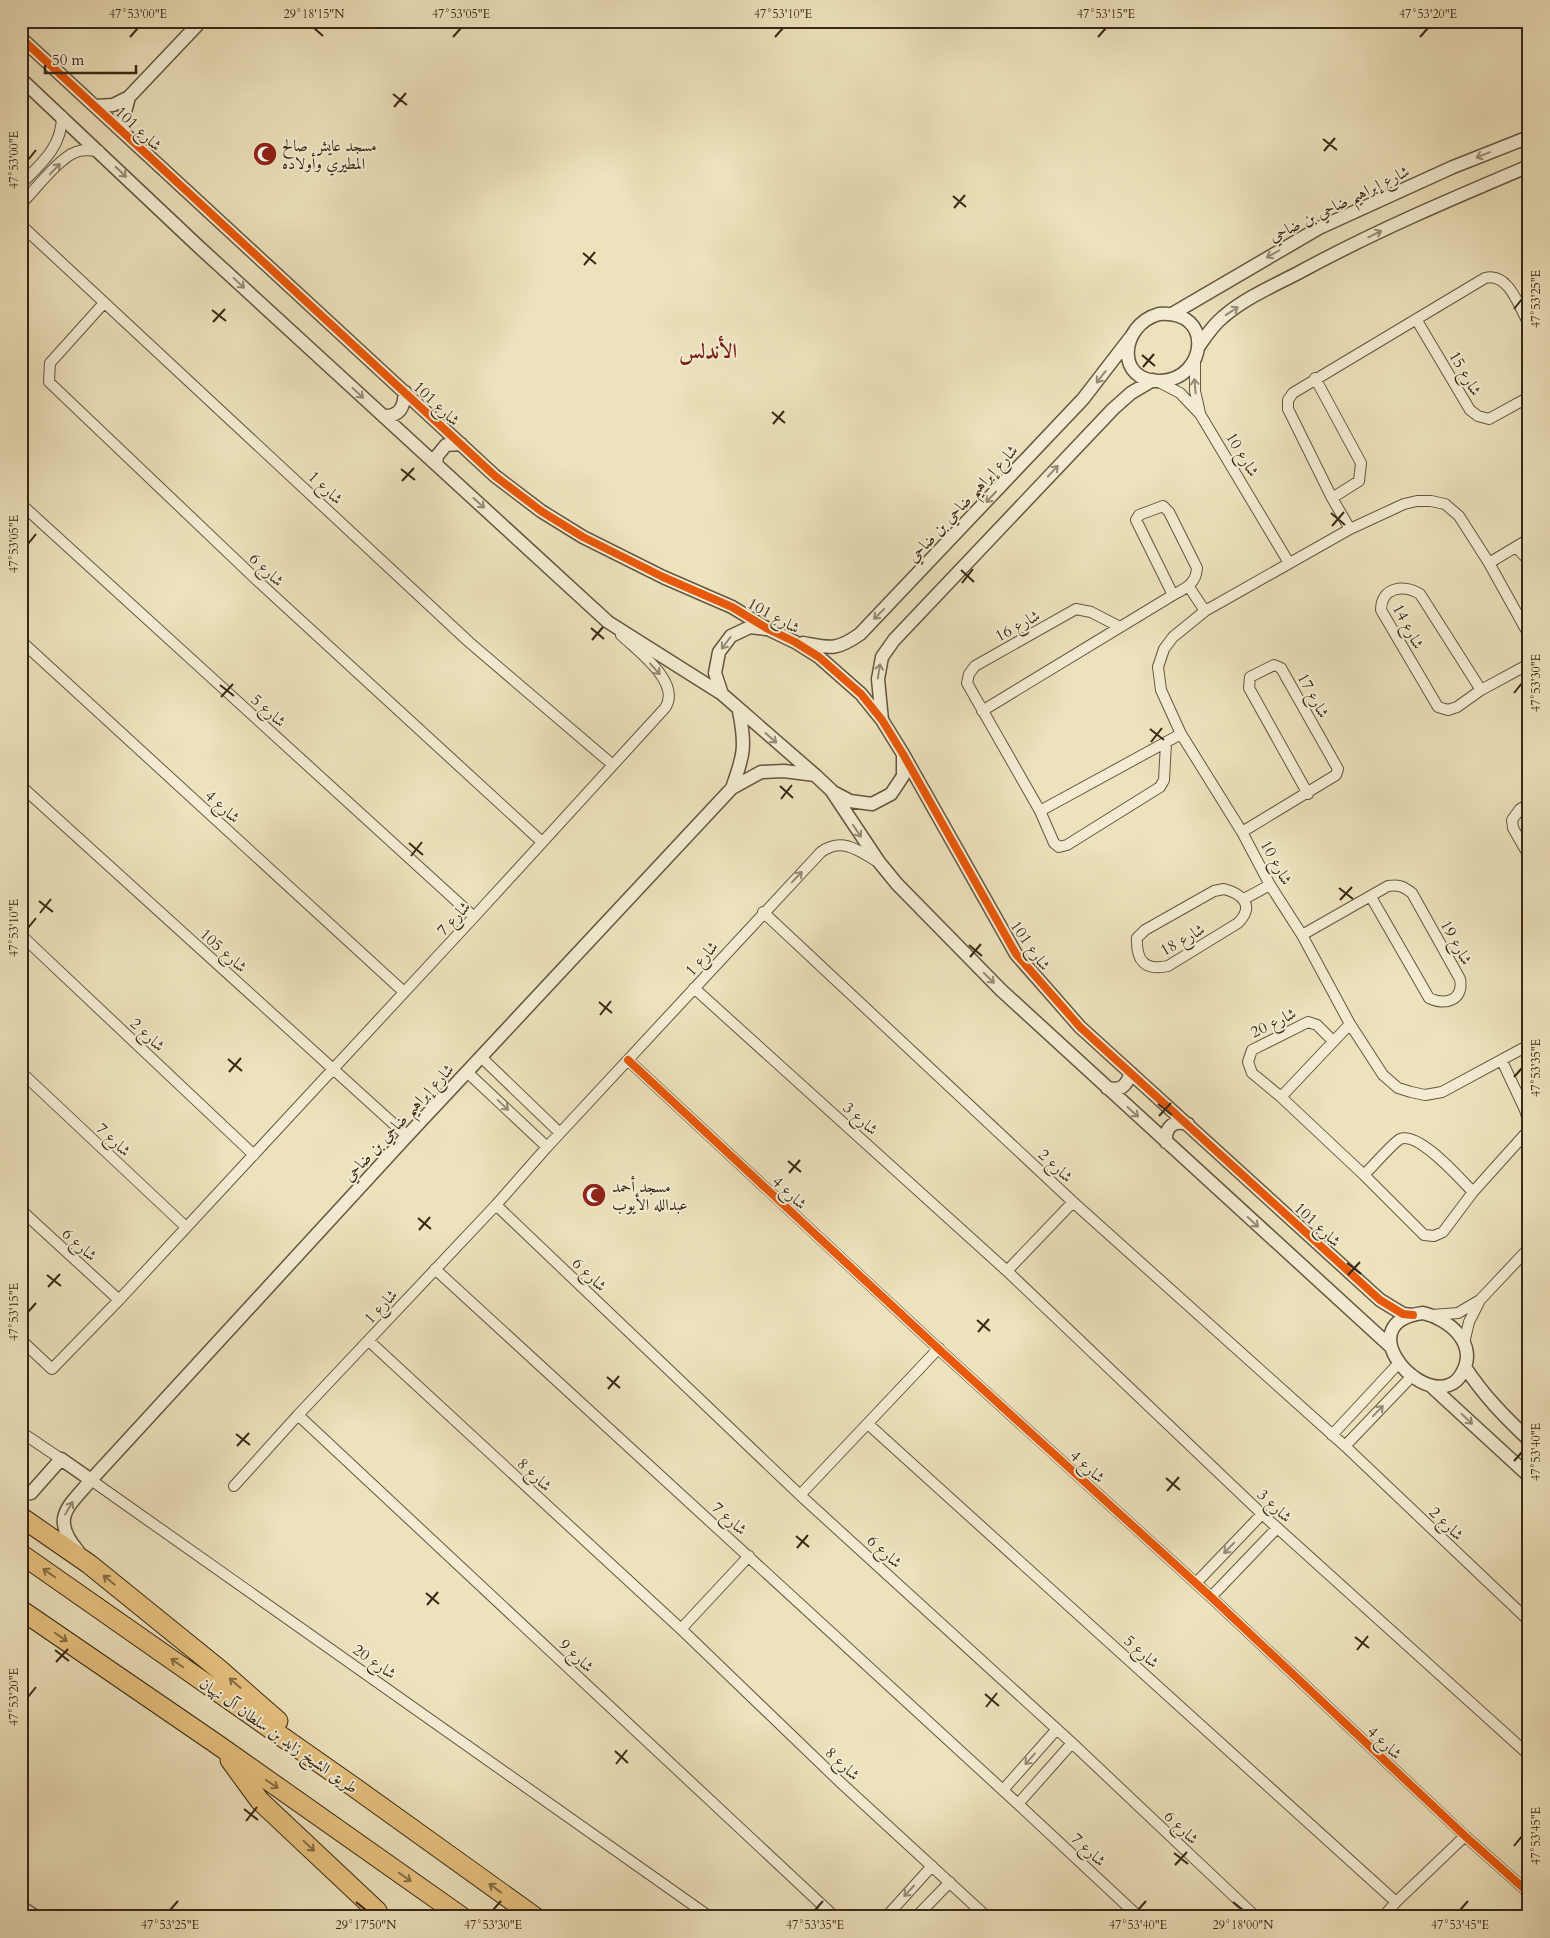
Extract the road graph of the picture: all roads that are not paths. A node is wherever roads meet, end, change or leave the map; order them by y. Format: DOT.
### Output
graph roads {
  1 [pos="200,21"];
  2 [pos="21,38"];
  3 [pos="21,79"];
  4 [pos="129,97"];
  5 [pos="95,106"];
  6 [pos="62,116"];
  7 [pos="124,132"];
  8 [pos="1529,137"];
  9 [pos="99,151"];
  10 [pos="1529,166"];
  11 [pos="21,184"];
  12 [pos="21,204"];
  13 [pos="21,225"];
  14 [pos="104,303"];
  15 [pos="1172,314"];
  16 [pos="1416,319"];
  17 [pos="1529,324"];
  18 [pos="1130,338"];
  19 [pos="1198,346"];
  20 [pos="1195,359"];
  21 [pos="1315,378"];
  22 [pos="1155,380"];
  23 [pos="405,392"];
  24 [pos="1529,397"];
  25 [pos="1200,414"];
  26 [pos="384,416"];
  27 [pos="461,444"];
  28 [pos="436,464"];
  29 [pos="1332,498"];
  30 [pos="21,504"];
  31 [pos="1350,529"];
  32 [pos="1529,539"];
  33 [pos="1516,547"];
  34 [pos="1529,561"];
  35 [pos="1289,563"];
  36 [pos="1489,563"];
  37 [pos="1189,587"];
  38 [pos="1173,594"];
  39 [pos="1205,611"];
  40 [pos="608,622"];
  41 [pos="1120,627"];
  42 [pos="768,629"];
  43 [pos="1529,636"];
  44 [pos="21,641"];
  45 [pos="795,642"];
  46 [pos="1529,664"];
  47 [pos="1481,690"];
  48 [pos="722,694"];
  49 [pos="740,711"];
  50 [pos="982,711"];
  51 [pos="882,720"];
  52 [pos="1180,734"];
  53 [pos="1166,743"];
  54 [pos="903,754"];
  55 [pos="613,766"];
  56 [pos="814,775"];
  57 [pos="21,786"];
  58 [pos="732,788"];
  59 [pos="830,790"];
  60 [pos="1308,794"];
  61 [pos="1529,804"];
  62 [pos="1040,810"];
  63 [pos="1242,832"];
  64 [pos="542,842"];
  65 [pos="1529,856"];
  66 [pos="879,862"];
  67 [pos="1270,885"];
  68 [pos="1371,897"];
  69 [pos="1244,899"];
  70 [pos="764,912"];
  71 [pos="474,918"];
  72 [pos="1302,935"];
  73 [pos="21,936"];
  74 [pos="694,988"];
  75 [pos="404,992"];
  76 [pos="1350,1024"];
  77 [pos="1333,1041"];
  78 [pos="1529,1045"];
  79 [pos="481,1057"];
  80 [pos="628,1060"];
  81 [pos="1502,1061"];
  82 [pos="333,1069"];
  83 [pos="21,1072"];
  84 [pos="467,1072"];
  85 [pos="1131,1072"];
  86 [pos="1107,1088"];
  87 [pos="1281,1097"];
  88 [pos="1188,1124"];
  89 [pos="1529,1125"];
  90 [pos="560,1132"];
  91 [pos="407,1136"];
  92 [pos="1166,1142"];
  93 [pos="547,1147"];
  94 [pos="254,1155"];
  95 [pos="1364,1175"];
  96 [pos="1473,1192"];
  97 [pos="1072,1202"];
  98 [pos="496,1205"];
  99 [pos="21,1210"];
  100 [pos="186,1227"];
  101 [pos="1529,1248"];
  102 [pos="435,1269"];
  103 [pos="1007,1271"];
  104 [pos="119,1300"];
  105 [pos="1480,1300"];
  106 [pos="1413,1315"];
  107 [pos="1432,1315"];
  108 [pos="21,1340"];
  109 [pos="369,1341"];
  110 [pos="1464,1343"];
  111 [pos="1390,1346"];
  112 [pos="939,1348"];
  113 [pos="1398,1364"];
  114 [pos="1466,1368"];
  115 [pos="1413,1376"];
  116 [pos="1431,1386"];
  117 [pos="298,1415"];
  118 [pos="868,1424"];
  119 [pos="21,1432"];
  120 [pos="1332,1435"];
  121 [pos="1529,1440"];
  122 [pos="1345,1446"];
  123 [pos="62,1459"];
  124 [pos="1529,1476"];
  125 [pos="91,1480"];
  126 [pos="234,1486"];
  127 [pos="21,1495"];
  128 [pos="800,1495"];
  129 [pos="1262,1514"];
  130 [pos="21,1518"];
  131 [pos="1277,1528"];
  132 [pos="21,1554"];
  133 [pos="749,1556"];
  134 [pos="89,1564"];
  135 [pos="1196,1583"];
  136 [pos="1211,1597"];
  137 [pos="21,1610"];
  138 [pos="1529,1621"];
  139 [pos="681,1629"];
  140 [pos="1057,1729"];
  141 [pos="1072,1743"];
  142 [pos="218,1745"];
  143 [pos="1529,1755"];
  144 [pos="351,1784"];
  145 [pos="1003,1790"];
  146 [pos="1018,1804"];
  147 [pos="1465,1836"];
  148 [pos="932,1866"];
  149 [pos="950,1882"];
  150 [pos="1529,1893"];
  151 [pos="1396,1902"];
  152 [pos="21,1907"];
  153 [pos="36,1917"];
  154 [pos="380,1917"];
  155 [pos="462,1917"];
  156 [pos="535,1917"];
  157 [pos="710,1917"];
  158 [pos="835,1917"];
  159 [pos="886,1917"];
  160 [pos="916,1917"];
  161 [pos="987,1917"];
  162 [pos="1139,1917"];
  163 [pos="1256,1917"];
  164 [pos="1383,1917"];
  1 -- 4 [label="street"];
  2 -- 5 [label="street, شارع 101"];
  3 -- 6 [label="street"];
  4 -- 5 [label="street"];
  4 -- 7 [label="street"];
  5 -- 7 [label="street, شارع 101"];
  6 -- 9 [label="street"];
  6 -- 11 [label="street"];
  7 -- 23 [label="street, شارع 101"];
  8 -- 15 [label="street, شارع إبراهيم ضاحي بن ضاحي, one-way"];
  12 -- 9 [label="street, one-way"];
  9 -- 26 [label="street, one-way"];
  19 -- 10 [label="street, one-way"];
  13 -- 14 [label="street, شارع 1"];
  14 -- 55 [label="street, شارع 1"];
  14 -- 64 [label="street, شارع 6"];
  15 -- 18 [label="street"];
  15 -- 19 [label="street"];
  16 -- 17 [label="street"];
  16 -- 21 [label="street"];
  16 -- 24 [label="street, شارع 15"];
  18 -- 22 [label="street"];
  18 -- 45 [label="street, شارع إبراهيم ضاحي بن ضاحي, one-way"];
  19 -- 20 [label="street"];
  20 -- 22 [label="street"];
  25 -- 20 [label="street, شارع 10, one-way"];
  21 -- 29 [label="street"];
  21 -- 29 [label="street"];
  22 -- 25 [label="street, شارع 10"];
  51 -- 22 [label="street, one-way"];
  23 -- 26 [label="street"];
  23 -- 27 [label="street, شارع 101"];
  25 -- 35 [label="street, شارع 10"];
  26 -- 28 [label="street"];
  27 -- 28 [label="street"];
  27 -- 42 [label="street, شارع 101"];
  28 -- 40 [label="street, one-way"];
  29 -- 31 [label="street"];
  30 -- 71 [label="street, شارع 5"];
  31 -- 35 [label="street, شارع 10"];
  31 -- 36 [label="street, شارع 10"];
  32 -- 33 [label="street"];
  33 -- 34 [label="street"];
  33 -- 36 [label="street"];
  35 -- 39 [label="street, شارع 10"];
  36 -- 43 [label="street, شارع 10"];
  37 -- 38 [label="street"];
  37 -- 38 [label="street"];
  37 -- 39 [label="street"];
  38 -- 41 [label="street"];
  39 -- 52 [label="street, شارع 10"];
  40 -- 48 [label="street"];
  40 -- 55 [label="street, شارع 7, one-way"];
  41 -- 50 [label="street"];
  41 -- 50 [label="street, شارع 16"];
  42 -- 45 [label="street, شارع 101"];
  42 -- 48 [label="street, one-way"];
  44 -- 75 [label="street, شارع 4"];
  45 -- 51 [label="street, شارع 101"];
  46 -- 47 [label="street, شارع 14"];
  47 -- 47 [label="street, شارع 14"];
  48 -- 49 [label="street"];
  49 -- 56 [label="street, one-way"];
  49 -- 58 [label="street, شارع إبراهيم ضاحي بن ضاحي"];
  50 -- 62 [label="street, شارع 16"];
  51 -- 54 [label="street, شارع 101"];
  52 -- 53 [label="street"];
  52 -- 63 [label="street, شارع 10"];
  53 -- 62 [label="street"];
  53 -- 62 [label="street, شارع 16"];
  54 -- 59 [label="street"];
  54 -- 85 [label="street, شارع 101"];
  55 -- 64 [label="street, شارع 7"];
  56 -- 58 [label="street, شارع إبراهيم ضاحي بن ضاحي"];
  56 -- 59 [label="street"];
  57 -- 82 [label="street, شارع 105"];
  58 -- 79 [label="street, شارع إبراهيم ضاحي بن ضاحي"];
  59 -- 66 [label="street, one-way"];
  60 -- 60 [label="street, شارع 17"];
  60 -- 63 [label="street, شارع 17"];
  61 -- 65 [label="street"];
  63 -- 67 [label="street, شارع 10"];
  64 -- 71 [label="street, شارع 7"];
  70 -- 66 [label="street, شارع 1, one-way"];
  66 -- 86 [label="street, one-way"];
  67 -- 69 [label="street"];
  67 -- 72 [label="street, شارع 10"];
  68 -- 68 [label="street, شارع 19"];
  68 -- 72 [label="street, شارع 19"];
  69 -- 69 [label="street, شارع 18"];
  70 -- 74 [label="street, شارع 1"];
  70 -- 97 [label="street, شارع 2"];
  71 -- 75 [label="street, شارع 7"];
  72 -- 76 [label="street, شارع 10"];
  73 -- 94 [label="street, شارع 2"];
  74 -- 80 [label="street, شارع 1"];
  74 -- 103 [label="street, شارع 3"];
  75 -- 82 [label="street, شارع 7"];
  76 -- 77 [label="street"];
  76 -- 81 [label="street, شارع 10"];
  77 -- 87 [label="street"];
  77 -- 87 [label="street, شارع 20"];
  78 -- 81 [label="street, شارع 10"];
  79 -- 84 [label="street, شارع إبراهيم ضاحي بن ضاحي"];
  79 -- 90 [label="street"];
  80 -- 90 [label="street, شارع 1"];
  80 -- 112 [label="street, شارع 4"];
  81 -- 89 [label="street, شارع 20"];
  82 -- 91 [label="street, شارع 105"];
  82 -- 94 [label="street, شارع 7"];
  83 -- 100 [label="street, شارع 7"];
  84 -- 91 [label="street, شارع إبراهيم ضاحي بن ضاحي"];
  84 -- 93 [label="street, one-way"];
  85 -- 86 [label="street"];
  85 -- 88 [label="street, شارع 101"];
  86 -- 92 [label="street, one-way"];
  87 -- 95 [label="street, شارع 20"];
  88 -- 92 [label="street"];
  88 -- 106 [label="street, شارع 101"];
  89 -- 96 [label="street, شارع 20"];
  90 -- 93 [label="street, شارع 1"];
  91 -- 125 [label="street, شارع إبراهيم ضاحي بن ضاحي"];
  92 -- 111 [label="street, one-way"];
  93 -- 98 [label="street, شارع 1"];
  94 -- 100 [label="street, شارع 7"];
  95 -- 96 [label="street"];
  95 -- 96 [label="street, شارع 20"];
  97 -- 103 [label="street"];
  97 -- 120 [label="street, شارع 2"];
  98 -- 102 [label="street, شارع 1"];
  98 -- 128 [label="street, شارع 6"];
  99 -- 104 [label="street, شارع 6"];
  100 -- 104 [label="street, شارع 7"];
  101 -- 105 [label="street"];
  102 -- 109 [label="street, شارع 1"];
  102 -- 133 [label="street, شارع 7"];
  103 -- 129 [label="street, شارع 3"];
  104 -- 108 [label="street, شارع 7"];
  105 -- 107 [label="street"];
  105 -- 110 [label="street"];
  106 -- 107 [label="street"];
  106 -- 111 [label="street"];
  107 -- 110 [label="street"];
  109 -- 117 [label="street, شارع 1"];
  109 -- 139 [label="street, شارع 8"];
  110 -- 114 [label="street"];
  111 -- 113 [label="street"];
  112 -- 118 [label="street"];
  112 -- 135 [label="street, شارع 4"];
  113 -- 115 [label="street"];
  113 -- 120 [label="street"];
  114 -- 116 [label="street"];
  114 -- 121 [label="street"];
  115 -- 116 [label="street"];
  122 -- 115 [label="street, one-way"];
  116 -- 124 [label="street, one-way"];
  117 -- 126 [label="street, شارع 1"];
  117 -- 158 [label="street, شارع 9"];
  118 -- 128 [label="street"];
  118 -- 151 [label="street, شارع 5"];
  119 -- 123 [label="street, شارع 20"];
  120 -- 122 [label="street, شارع 2"];
  122 -- 138 [label="street, شارع 2"];
  123 -- 125 [label="street, شارع 20"];
  123 -- 127 [label="street"];
  134 -- 125 [label="street, شارع إبراهيم ضاحي بن ضاحي, one-way"];
  125 -- 157 [label="street, شارع 20"];
  128 -- 140 [label="street, شارع 6"];
  129 -- 131 [label="street, شارع 3"];
  129 -- 135 [label="street, one-way"];
  130 -- 134 [label="highway"];
  131 -- 136 [label="street"];
  131 -- 143 [label="street, شارع 3"];
  144 -- 132 [label="highway, طريق الشيخ زايد بن سلطان آل نهيان, one-way"];
  133 -- 139 [label="street"];
  133 -- 145 [label="street, شارع 7"];
  144 -- 134 [label="highway, one-way"];
  135 -- 136 [label="street, شارع 4"];
  136 -- 147 [label="street, شارع 4"];
  137 -- 142 [label="highway, one-way"];
  139 -- 148 [label="street, شارع 8"];
  140 -- 141 [label="street, شارع 6"];
  140 -- 145 [label="street, one-way"];
  141 -- 146 [label="street"];
  141 -- 163 [label="street, شارع 6"];
  142 -- 154 [label="highway, one-way"];
  142 -- 155 [label="highway, one-way"];
  156 -- 144 [label="highway, طريق الشيخ زايد بن سلطان آل نهيان, one-way"];
  145 -- 146 [label="street, شارع 7"];
  146 -- 162 [label="street, شارع 7"];
  147 -- 150 [label="street, شارع 4"];
  147 -- 151 [label="street"];
  148 -- 149 [label="street, شارع 8"];
  148 -- 159 [label="street, one-way"];
  149 -- 160 [label="street"];
  149 -- 161 [label="street, شارع 8"];
  151 -- 164 [label="street"];
  152 -- 153 [label="street"];
}
